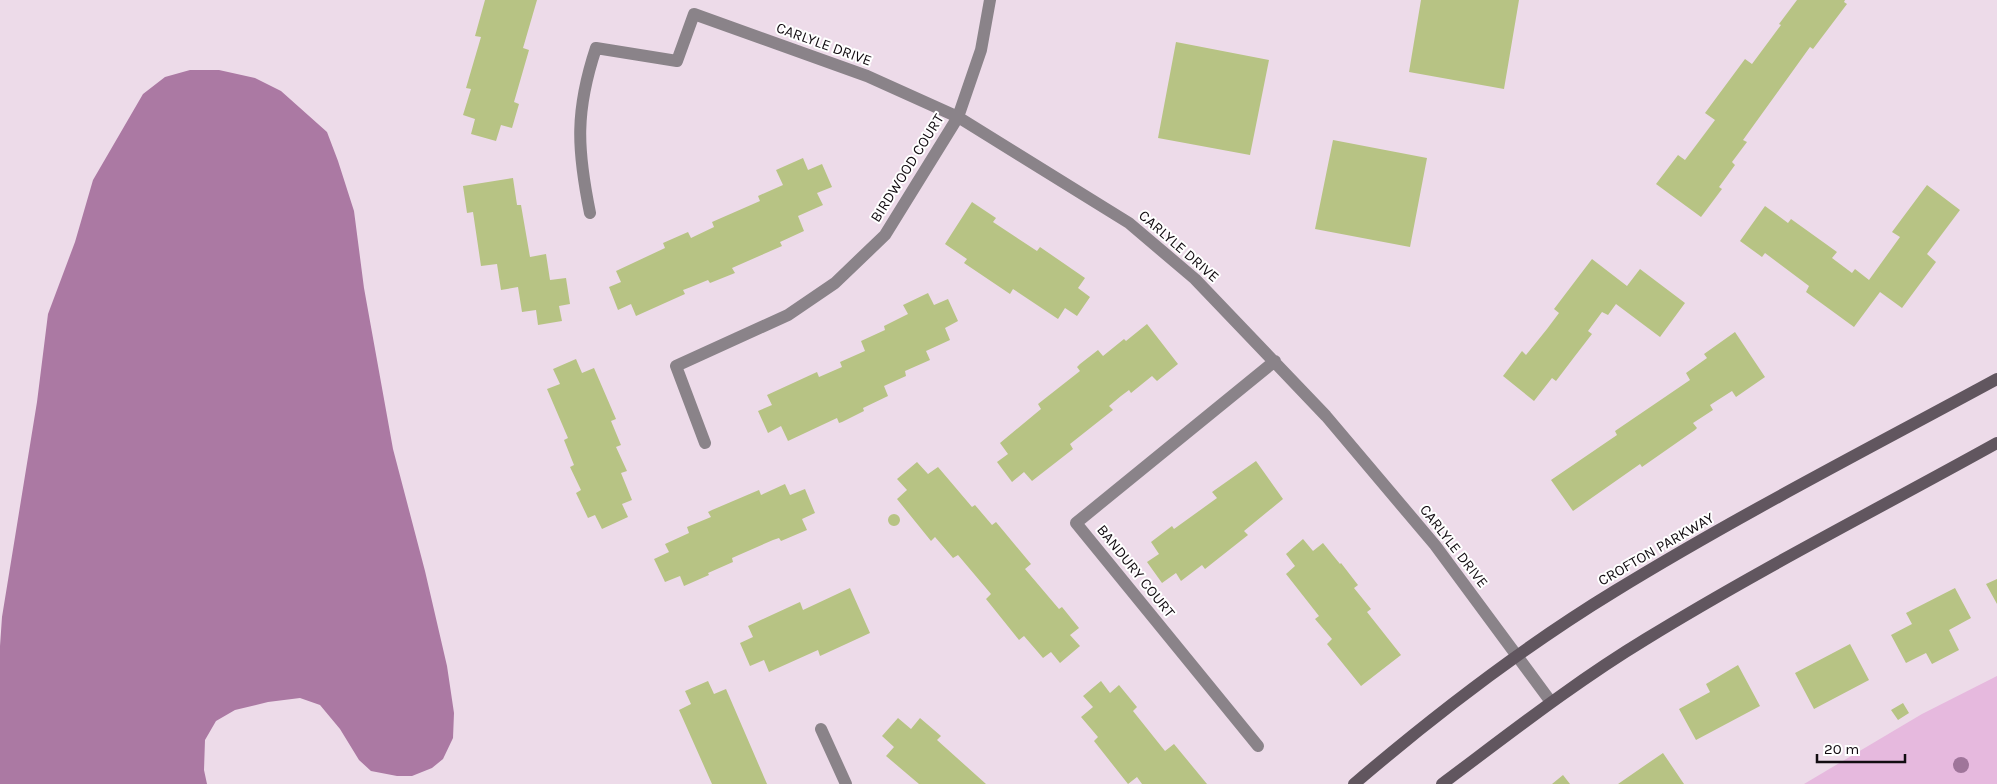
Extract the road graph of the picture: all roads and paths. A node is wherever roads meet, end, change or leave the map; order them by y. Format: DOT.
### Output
graph roads {
  1 [pos="990,0"];
  2 [pos="958,117"];
  3 [pos="590,213"];
  4 [pos="1275,361"];
  5 [pos="1997,379"];
  6 [pos="705,443"];
  7 [pos="1997,443"];
  8 [pos="1517,656"];
  9 [pos="1551,702"];
  10 [pos="821,729"];
  11 [pos="1258,746"];
  12 [pos="846,784"];
  13 [pos="1354,784"];
  14 [pos="1442,784"];
  1 -- 2 [label="street, BIRDWOOD COURT"];
  2 -- 3 [label="street, CARLYLE DRIVE"];
  2 -- 4 [label="street, CARLYLE DRIVE"];
  2 -- 6 [label="street, BIRDWOOD COURT"];
  4 -- 8 [label="street, CARLYLE DRIVE"];
  4 -- 11 [label="street, BANDURY COURT"];
  5 -- 8 [label="street, CROFTON PARKWAY"];
  7 -- 9 [label="street"];
  8 -- 9 [label="street, CARLYLE DRIVE"];
  8 -- 13 [label="street, CROFTON PARKWAY"];
  9 -- 14 [label="street"];
  10 -- 12 [label="street"];
}
